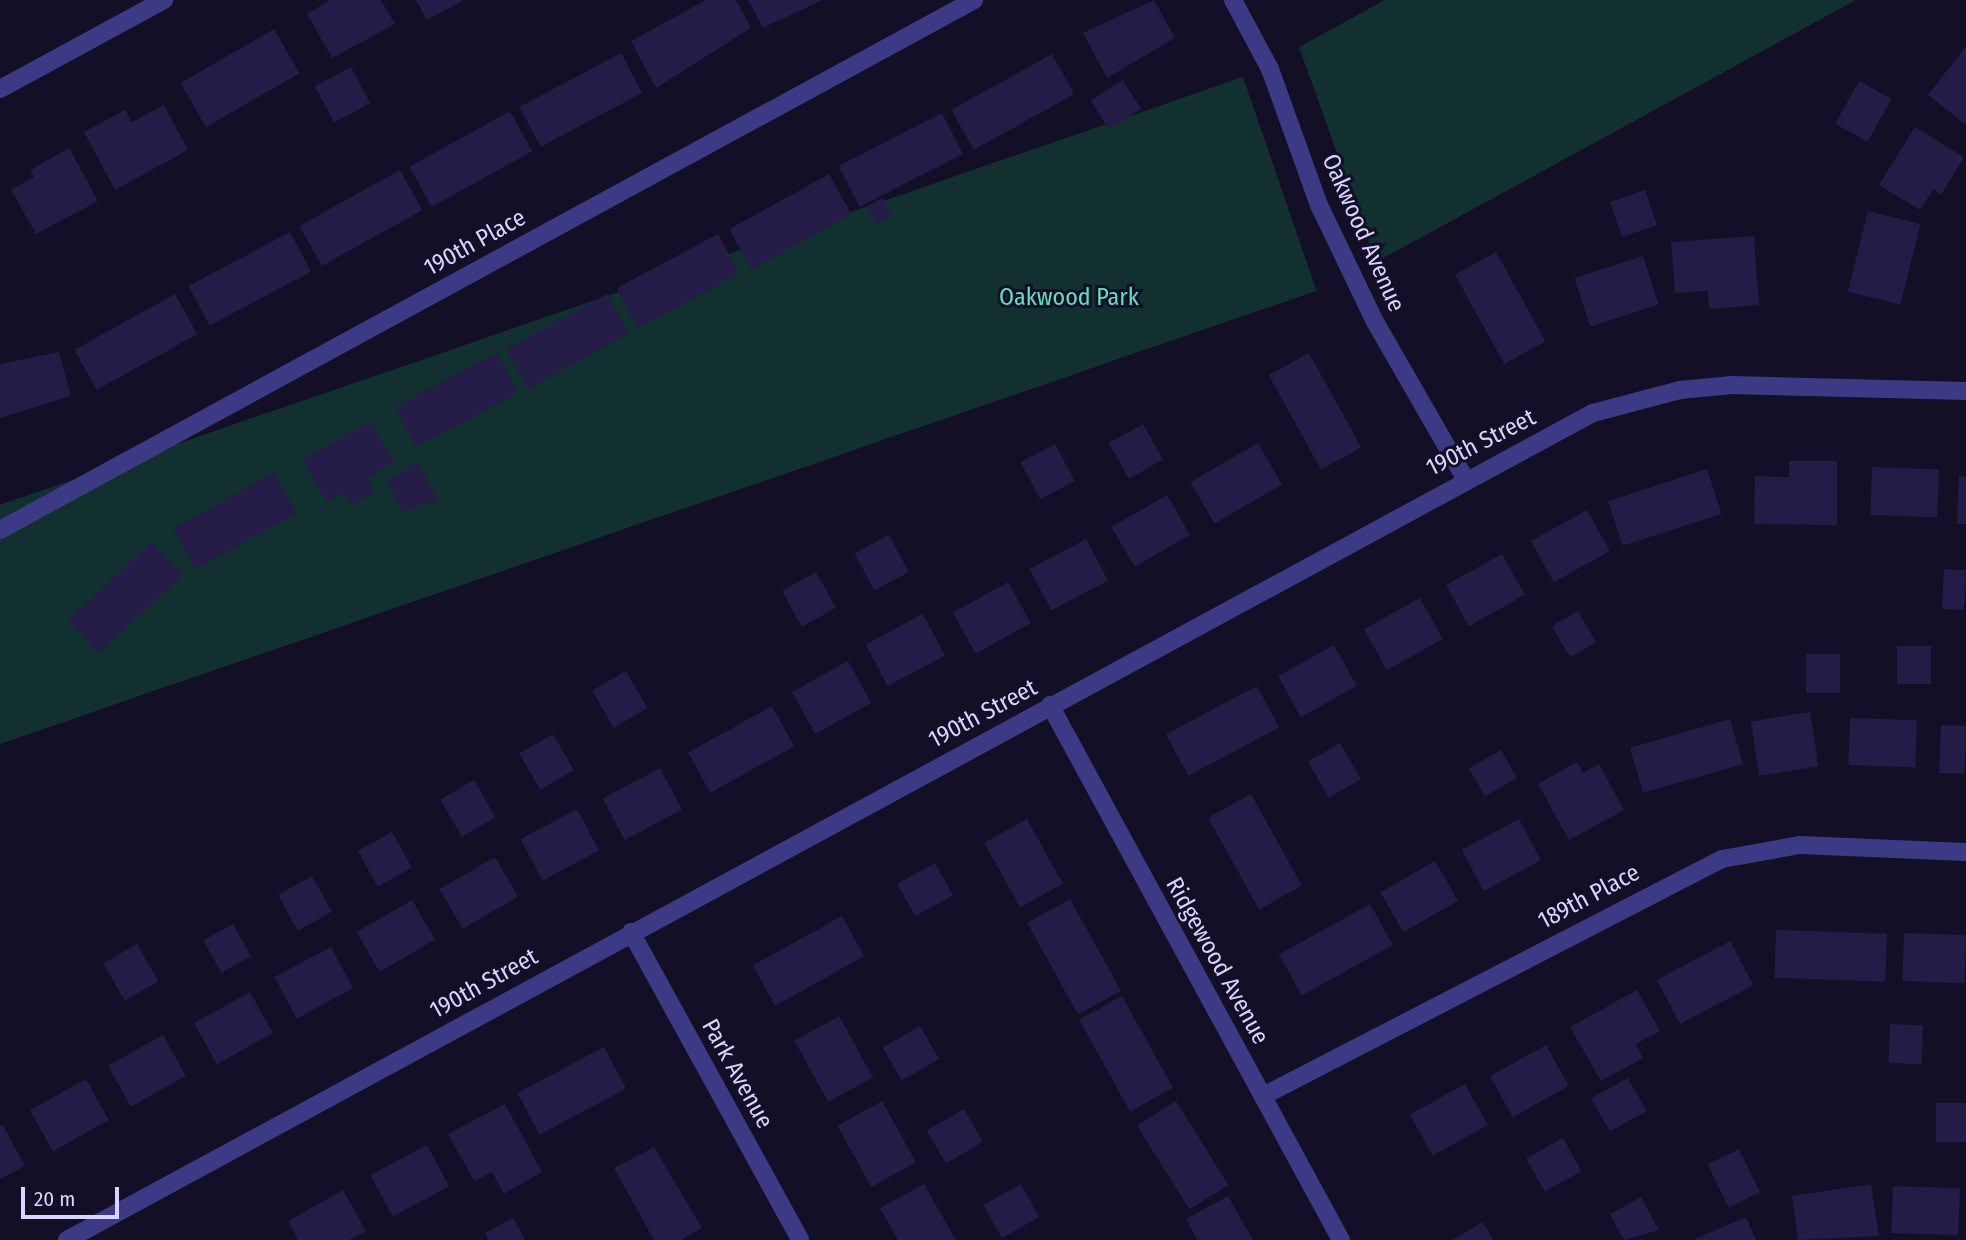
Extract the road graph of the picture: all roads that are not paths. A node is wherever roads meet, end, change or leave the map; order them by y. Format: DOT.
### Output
graph roads {
  1 [pos="164,0"];
  2 [pos="974,0"];
  3 [pos="1233,0"];
  4 [pos="0,89"];
  5 [pos="1966,391"];
  6 [pos="1465,478"];
  7 [pos="0,530"];
  8 [pos="1050,705"];
  9 [pos="1966,852"];
  10 [pos="631,932"];
  11 [pos="1263,1096"];
  12 [pos="67,1240"];
  13 [pos="800,1240"];
  14 [pos="1340,1240"];
  1 -- 4 [label="street"];
  2 -- 7 [label="street, 190th Place"];
  3 -- 6 [label="street, Oakwood Avenue"];
  5 -- 6 [label="street, 190th Street"];
  6 -- 8 [label="street, 190th Street"];
  8 -- 10 [label="street, 190th Street"];
  8 -- 11 [label="street, Ridgewood Avenue"];
  9 -- 11 [label="street, 189th Place"];
  10 -- 12 [label="street, 190th Street"];
  10 -- 13 [label="street, Park Avenue"];
  11 -- 14 [label="street, Ridgewood Avenue"];
}
